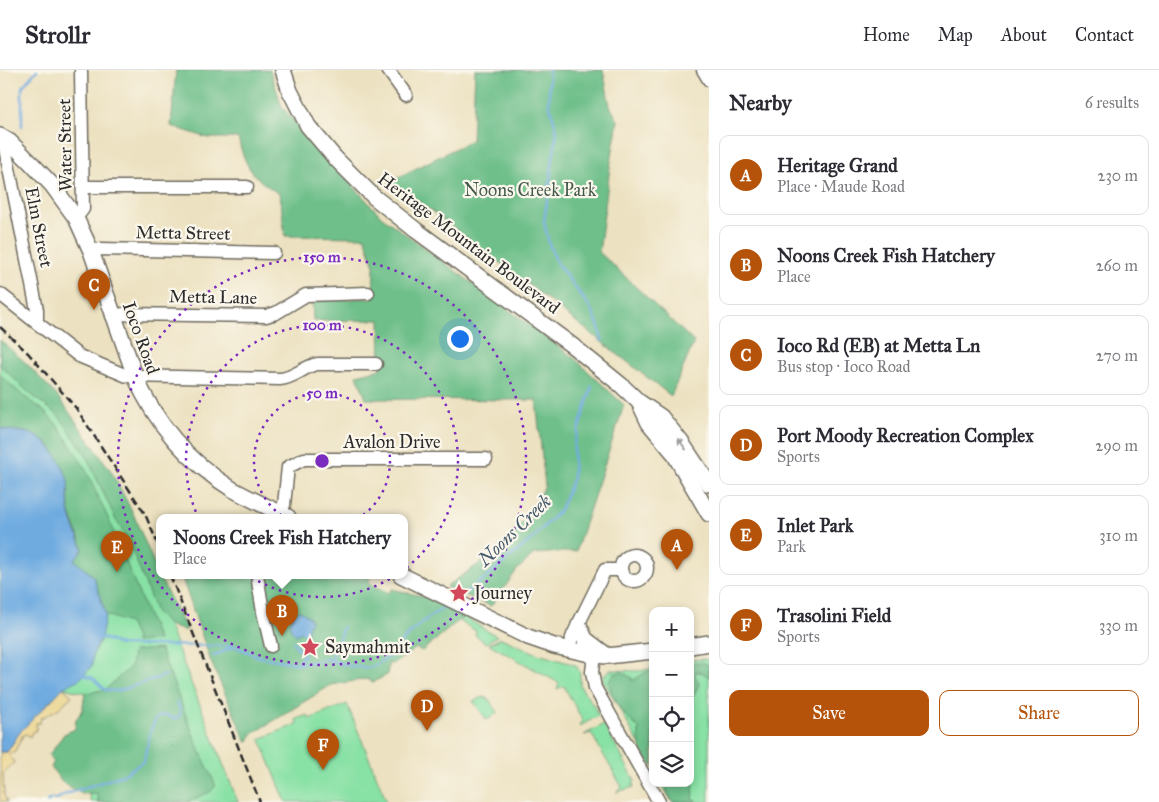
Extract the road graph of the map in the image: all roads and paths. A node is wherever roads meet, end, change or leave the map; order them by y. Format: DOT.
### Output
graph roads {
  1 [pos="81,70"];
  2 [pos="283,70"];
  3 [pos="388,70"];
  4 [pos="703,70"];
  5 [pos="709,80"];
  6 [pos="406,95"];
  7 [pos="2,137"];
  8 [pos="83,186"];
  9 [pos="247,186"];
  10 [pos="76,218"];
  11 [pos="91,251"];
  12 [pos="274,253"];
  13 [pos="368,293"];
  14 [pos="0,294"];
  15 [pos="112,316"];
  16 [pos="37,323"];
  17 [pos="376,364"];
  18 [pos="135,376"];
  19 [pos="639,402"];
  20 [pos="486,459"];
  21 [pos="709,484"];
  22 [pos="281,514"];
  23 [pos="283,514"];
  24 [pos="709,514"];
  25 [pos="621,570"];
  26 [pos="408,578"];
  27 [pos="258,579"];
  28 [pos="579,625"];
  29 [pos="271,646"];
  30 [pos="568,650"];
  31 [pos="649,652"];
  32 [pos="601,655"];
  33 [pos="659,802"];
  1 -- 8 [label="street, Water Street"];
  2 -- 19 [label="main road, Heritage Mountain Boulevard"];
  3 -- 6 [label="street"];
  4 -- 5 [label="street"];
  7 -- 10 [label="main road, Ioco Road"];
  7 -- 16 [label="street, Elm Street"];
  8 -- 9 [label="street"];
  8 -- 10 [label="street, Water Street"];
  10 -- 11 [label="main road, Ioco Road"];
  11 -- 12 [label="street, Metta Street"];
  11 -- 15 [label="main road, Ioco Road"];
  13 -- 15 [label="street, Metta Lane"];
  14 -- 16 [label="street"];
  15 -- 18 [label="main road, Ioco Road"];
  16 -- 18 [label="street"];
  17 -- 18 [label="street"];
  18 -- 22 [label="main road, Ioco Road"];
  21 -- 19 [label="main road, Heritage Mountain Boulevard, one-way"];
  19 -- 24 [label="main road, Heritage Mountain Boulevard"];
  20 -- 23 [label="street, Avalon Drive"];
  25 -- 28 [label="street"];
  26 -- 30 [label="main road"];
  27 -- 29 [label="street"];
  28 -- 30 [label="street"];
  28 -- 32 [label="main road"];
  30 -- 32 [label="main road"];
  31 -- 32 [label="main road"];
  32 -- 33 [label="street"];
}
